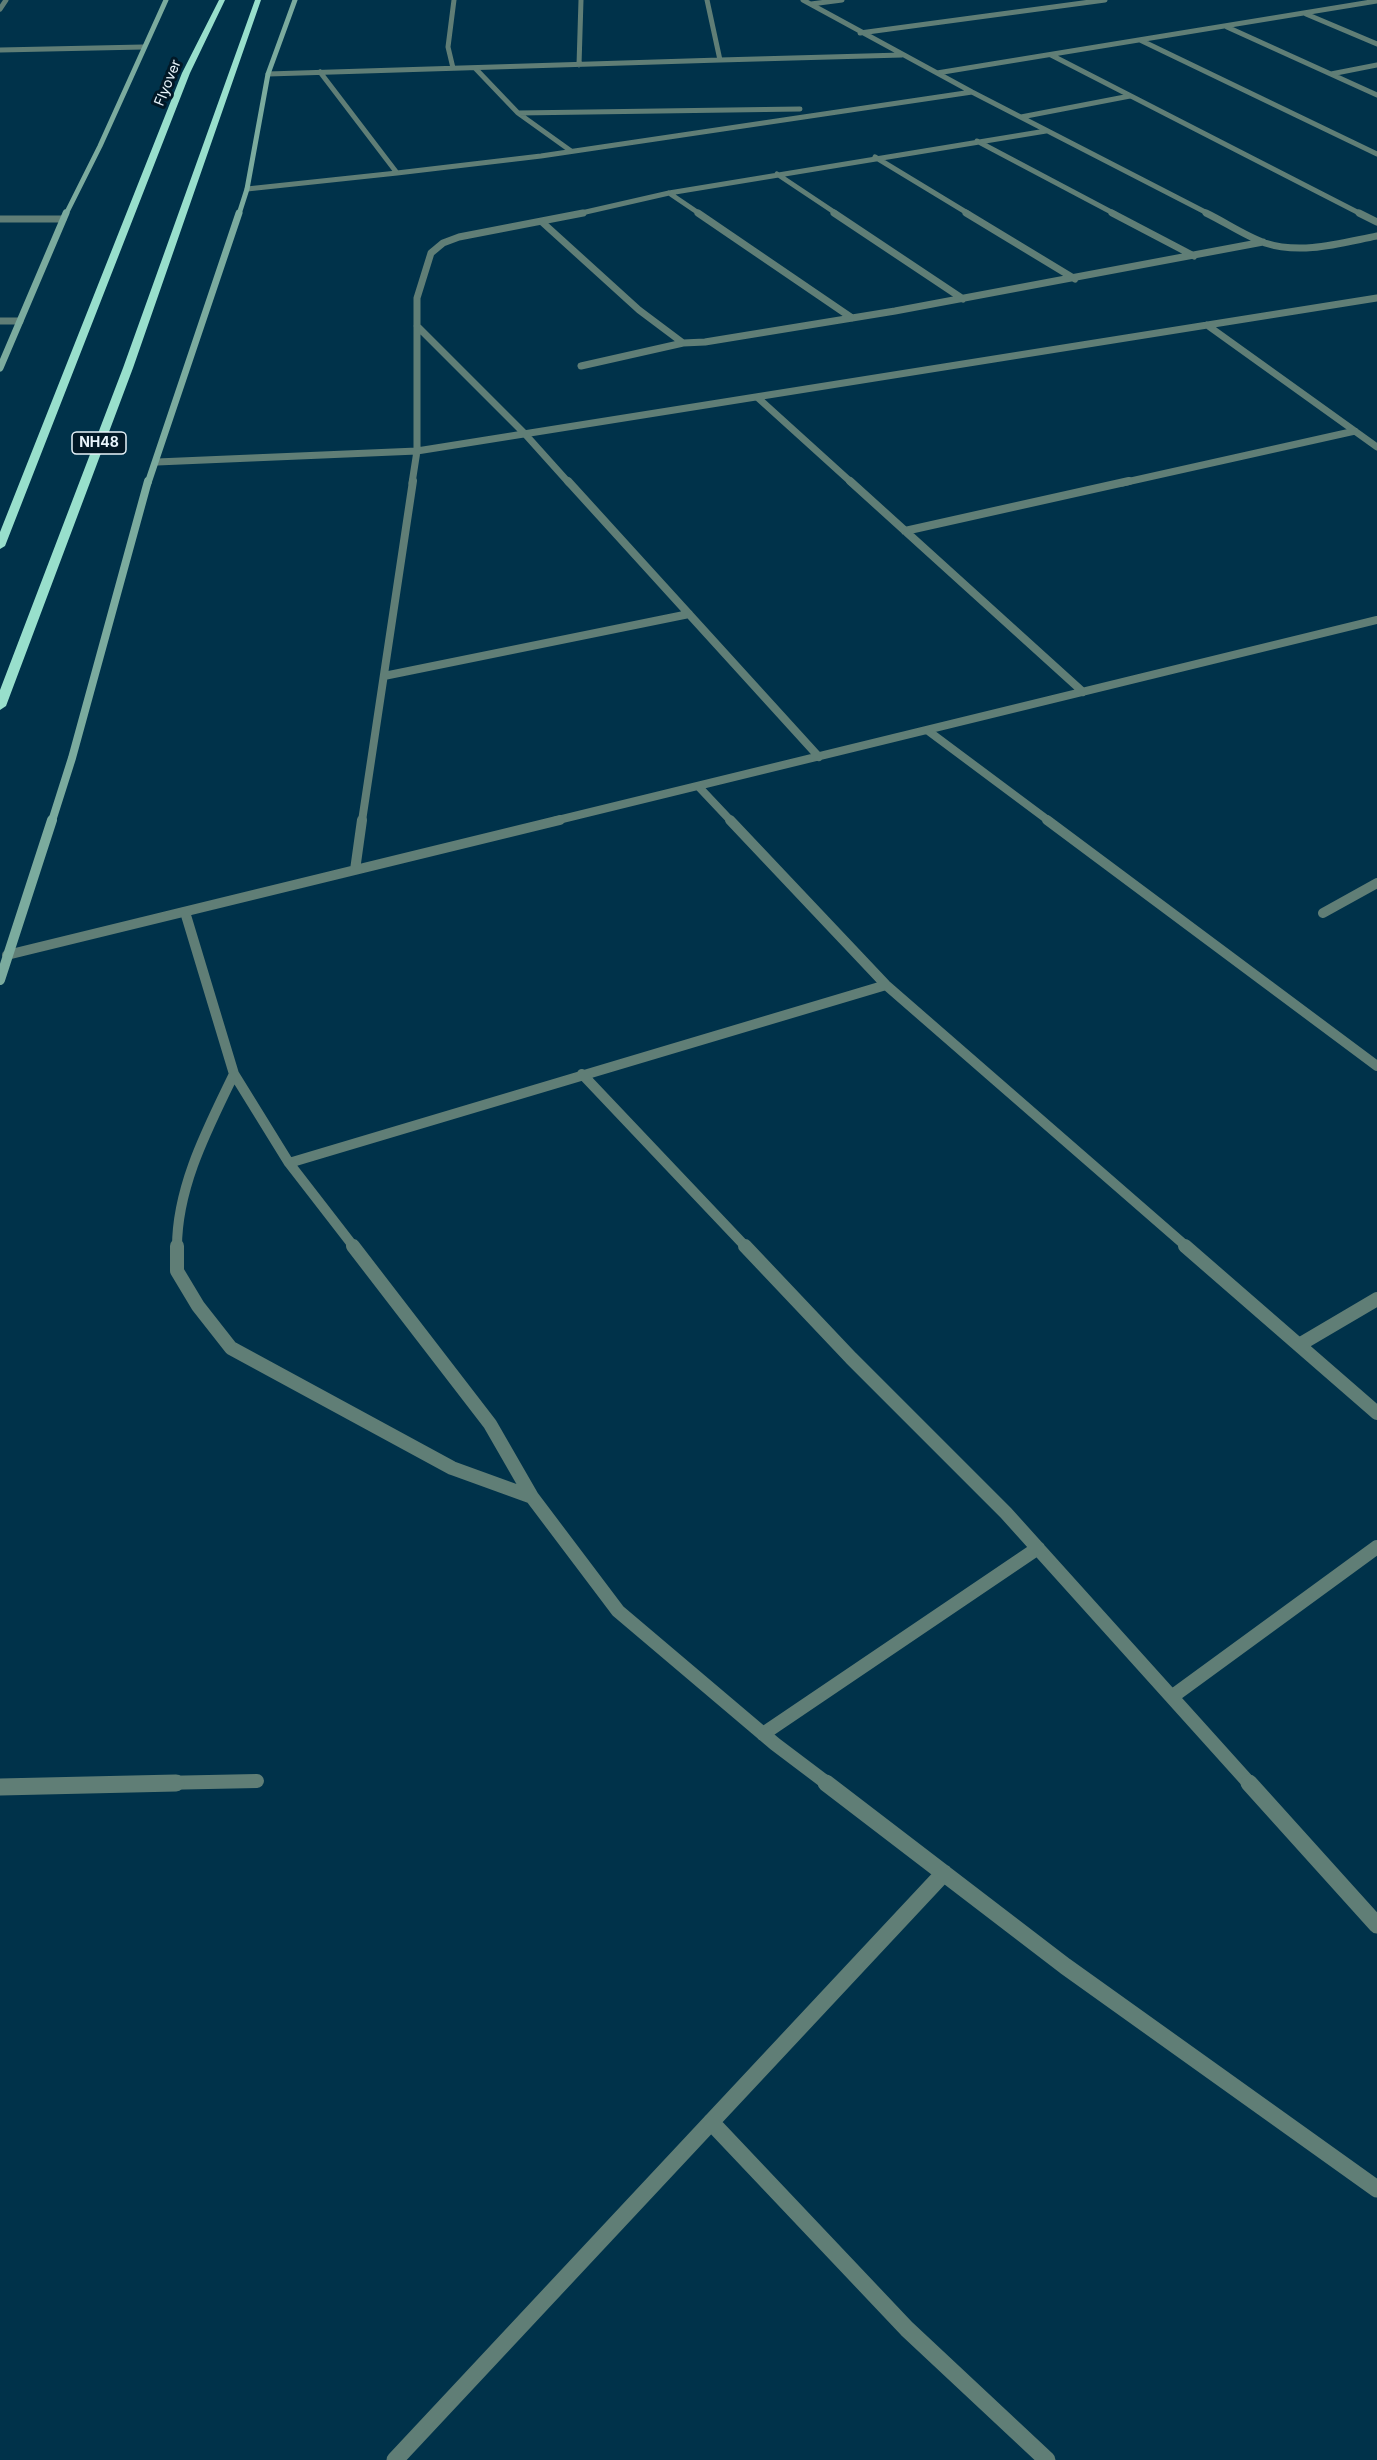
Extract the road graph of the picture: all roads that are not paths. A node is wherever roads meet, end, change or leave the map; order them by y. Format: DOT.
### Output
graph roads {
  1 [pos="6,0"];
  2 [pos="166,0"];
  3 [pos="222,0"];
  4 [pos="258,0"];
  5 [pos="295,0"];
  6 [pos="454,0"];
  7 [pos="581,0"];
  8 [pos="707,0"];
  9 [pos="803,0"];
  10 [pos="842,0"];
  11 [pos="1105,0"];
  12 [pos="1377,2"];
  13 [pos="811,4"];
  14 [pos="0,9"];
  15 [pos="1305,13"];
  16 [pos="1226,26"];
  17 [pos="860,33"];
  18 [pos="1140,40"];
  19 [pos="1377,44"];
  20 [pos="143,47"];
  21 [pos="0,50"];
  22 [pos="902,55"];
  23 [pos="1051,55"];
  24 [pos="720,60"];
  25 [pos="579,65"];
  26 [pos="1377,65"];
  27 [pos="453,68"];
  28 [pos="475,68"];
  29 [pos="320,72"];
  30 [pos="938,73"];
  31 [pos="268,74"];
  32 [pos="1332,74"];
  33 [pos="972,92"];
  34 [pos="1377,95"];
  35 [pos="1130,96"];
  36 [pos="843,108"];
  37 [pos="518,112"];
  38 [pos="1021,117"];
  39 [pos="1046,130"];
  40 [pos="977,141"];
  41 [pos="571,151"];
  42 [pos="1377,154"];
  43 [pos="875,158"];
  44 [pos="397,173"];
  45 [pos="777,174"];
  46 [pos="247,189"];
  47 [pos="669,193"];
  48 [pos="0,219"];
  49 [pos="63,219"];
  50 [pos="542,222"];
  51 [pos="1377,222"];
  52 [pos="1377,236"];
  53 [pos="1263,242"];
  54 [pos="1194,256"];
  55 [pos="1075,279"];
  56 [pos="963,299"];
  57 [pos="1376,299"];
  58 [pos="852,318"];
  59 [pos="0,321"];
  60 [pos="20,321"];
  61 [pos="1207,325"];
  62 [pos="417,326"];
  63 [pos="683,343"];
  64 [pos="581,366"];
  65 [pos="0,368"];
  66 [pos="757,397"];
  67 [pos="1355,431"];
  68 [pos="525,434"];
  69 [pos="1377,447"];
  70 [pos="417,451"];
  71 [pos="157,462"];
  72 [pos="905,531"];
  73 [pos="0,546"];
  74 [pos="688,614"];
  75 [pos="1377,620"];
  76 [pos="384,676"];
  77 [pos="1083,692"];
  78 [pos="0,706"];
  79 [pos="927,730"];
  80 [pos="819,757"];
  81 [pos="698,786"];
  82 [pos="356,870"];
  83 [pos="1377,882"];
  84 [pos="185,912"];
  85 [pos="1323,912"];
  86 [pos="7,956"];
  87 [pos="0,980"];
  88 [pos="886,985"];
  89 [pos="1377,1066"];
  90 [pos="234,1074"];
  91 [pos="582,1074"];
  92 [pos="289,1163"];
  93 [pos="1377,1299"];
  94 [pos="1299,1345"];
  95 [pos="1377,1413"];
  96 [pos="532,1497"];
  97 [pos="1377,1547"];
  98 [pos="1038,1548"];
  99 [pos="1173,1696"];
  100 [pos="763,1734"];
  101 [pos="257,1781"];
  102 [pos="0,1787"];
  103 [pos="944,1873"];
  104 [pos="1377,1925"];
  105 [pos="711,2122"];
  106 [pos="1377,2189"];
  107 [pos="395,2460"];
  108 [pos="1047,2460"];
  1 -- 14 [label="street"];
  2 -- 20 [label="main road"];
  3 -- 73 [label="highway, Flyover"];
  4 -- 78 [label="highway, NH48"];
  5 -- 31 [label="main road"];
  6 -- 27 [label="street"];
  7 -- 25 [label="street"];
  8 -- 24 [label="street"];
  9 -- 13 [label="street"];
  10 -- 13 [label="street"];
  11 -- 17 [label="street"];
  12 -- 15 [label="street"];
  13 -- 17 [label="street"];
  15 -- 16 [label="street"];
  15 -- 19 [label="street"];
  16 -- 18 [label="street"];
  16 -- 32 [label="street"];
  17 -- 22 [label="street"];
  18 -- 23 [label="street"];
  18 -- 42 [label="street"];
  20 -- 21 [label="street"];
  20 -- 49 [label="main road"];
  22 -- 24 [label="street"];
  22 -- 30 [label="street"];
  23 -- 30 [label="street"];
  23 -- 35 [label="street"];
  24 -- 25 [label="street"];
  25 -- 28 [label="street"];
  26 -- 32 [label="street"];
  27 -- 28 [label="street"];
  27 -- 29 [label="street"];
  28 -- 37 [label="street"];
  29 -- 31 [label="street"];
  29 -- 44 [label="street"];
  30 -- 33 [label="street"];
  31 -- 46 [label="main road"];
  32 -- 34 [label="street"];
  33 -- 36 [label="street"];
  33 -- 38 [label="street"];
  35 -- 38 [label="street"];
  35 -- 51 [label="street"];
  36 -- 37 [label="street"];
  36 -- 41 [label="street"];
  37 -- 41 [label="street"];
  38 -- 39 [label="street"];
  39 -- 40 [label="street"];
  39 -- 53 [label="street"];
  40 -- 43 [label="street"];
  40 -- 54 [label="street"];
  41 -- 44 [label="street"];
  43 -- 45 [label="street"];
  43 -- 55 [label="street"];
  44 -- 46 [label="street"];
  45 -- 47 [label="street"];
  45 -- 56 [label="street"];
  46 -- 71 [label="main road"];
  47 -- 50 [label="street"];
  47 -- 58 [label="street"];
  48 -- 49 [label="street"];
  49 -- 60 [label="main road"];
  50 -- 62 [label="street"];
  50 -- 63 [label="street"];
  52 -- 53 [label="street"];
  53 -- 54 [label="street"];
  54 -- 55 [label="street"];
  55 -- 56 [label="street"];
  56 -- 58 [label="street"];
  57 -- 61 [label="street"];
  58 -- 63 [label="street"];
  59 -- 60 [label="street"];
  60 -- 65 [label="main road"];
  61 -- 66 [label="street"];
  61 -- 67 [label="street"];
  62 -- 68 [label="street"];
  62 -- 70 [label="street"];
  63 -- 64 [label="street"];
  66 -- 68 [label="street"];
  66 -- 72 [label="street"];
  67 -- 69 [label="street"];
  67 -- 72 [label="street"];
  68 -- 70 [label="street"];
  68 -- 74 [label="street"];
  70 -- 71 [label="street"];
  70 -- 76 [label="street"];
  71 -- 86 [label="main road"];
  72 -- 77 [label="street"];
  74 -- 76 [label="street"];
  74 -- 80 [label="street"];
  75 -- 77 [label="street"];
  76 -- 82 [label="street"];
  77 -- 79 [label="street"];
  79 -- 80 [label="street"];
  79 -- 89 [label="street"];
  80 -- 81 [label="street"];
  81 -- 82 [label="street"];
  81 -- 88 [label="street"];
  82 -- 84 [label="street"];
  83 -- 85 [label="street"];
  84 -- 86 [label="street"];
  84 -- 90 [label="street"];
  86 -- 87 [label="main road"];
  88 -- 91 [label="street"];
  88 -- 94 [label="street"];
  90 -- 92 [label="street"];
  90 -- 96 [label="street"];
  91 -- 92 [label="street"];
  91 -- 98 [label="street"];
  92 -- 96 [label="street"];
  93 -- 94 [label="street"];
  94 -- 95 [label="street"];
  96 -- 100 [label="street"];
  97 -- 99 [label="street"];
  98 -- 99 [label="street"];
  98 -- 100 [label="street"];
  99 -- 104 [label="street"];
  100 -- 103 [label="street"];
  101 -- 102 [label="street"];
  103 -- 105 [label="street"];
  103 -- 106 [label="street"];
  105 -- 107 [label="street"];
  105 -- 108 [label="street"];
}
